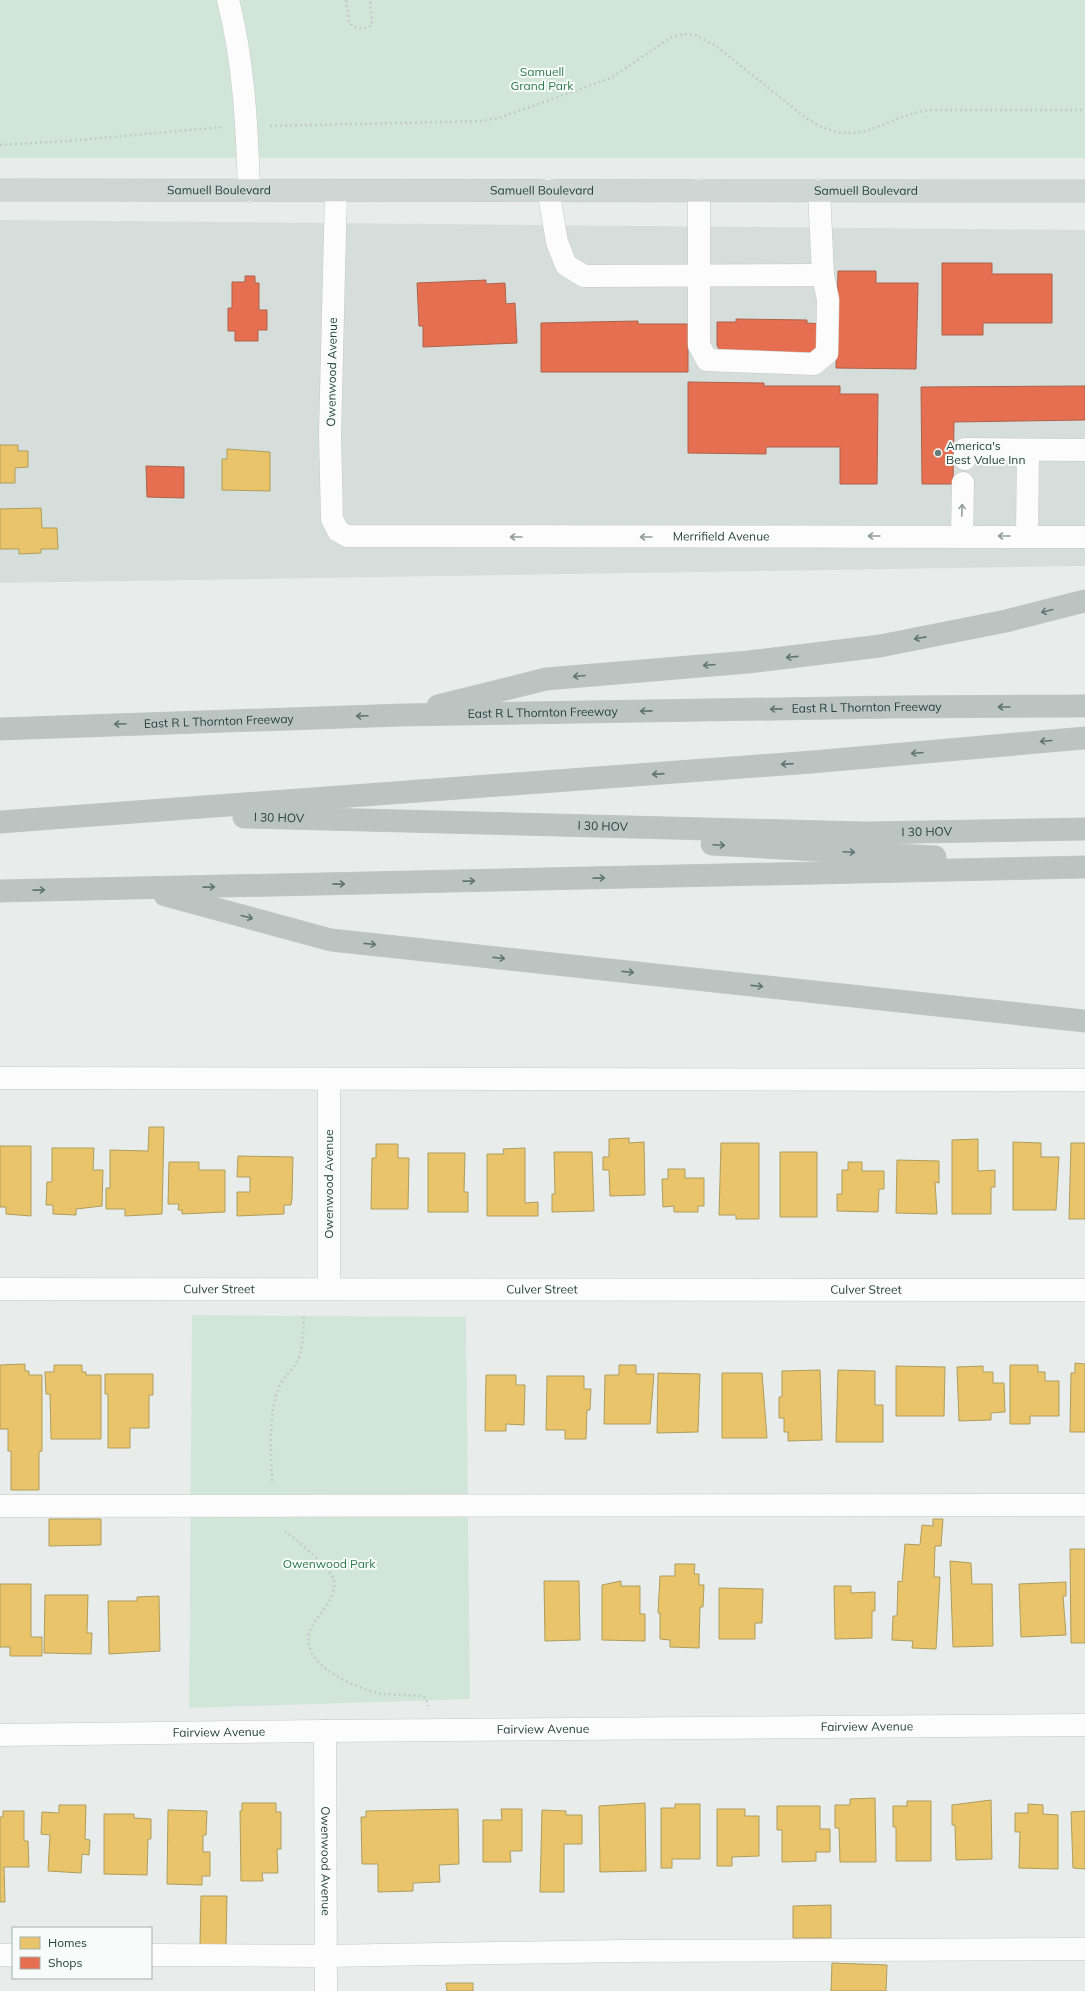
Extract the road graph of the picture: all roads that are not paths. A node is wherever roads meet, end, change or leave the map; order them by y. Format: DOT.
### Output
graph roads {
  1 [pos="228,0"];
  2 [pos="548,189"];
  3 [pos="0,190"];
  4 [pos="699,190"];
  5 [pos="819,190"];
  6 [pos="249,191"];
  7 [pos="1085,191"];
  8 [pos="336,192"];
  9 [pos="823,275"];
  10 [pos="698,276"];
  11 [pos="1028,450"];
  12 [pos="1085,450"];
  13 [pos="964,459"];
  14 [pos="963,483"];
  15 [pos="962,536"];
  16 [pos="1027,536"];
  17 [pos="357,537"];
  18 [pos="1085,537"];
  19 [pos="1085,601"];
  20 [pos="1085,706"];
  21 [pos="401,715"];
  22 [pos="0,728"];
  23 [pos="1085,738"];
  24 [pos="0,814"];
  25 [pos="121,814"];
  26 [pos="0,822"];
  27 [pos="1085,830"];
  28 [pos="1085,867"];
  29 [pos="142,889"];
  30 [pos="0,891"];
  31 [pos="1085,1021"];
  32 [pos="0,1078"];
  33 [pos="329,1079"];
  34 [pos="1085,1080"];
  35 [pos="0,1289"];
  36 [pos="329,1289"];
  37 [pos="1085,1290"];
  38 [pos="1085,1505"];
  39 [pos="0,1506"];
  40 [pos="1085,1725"];
  41 [pos="325,1731"];
  42 [pos="0,1735"];
  43 [pos="1085,1949"];
  44 [pos="0,1955"];
  45 [pos="12,1955"];
  46 [pos="152,1955"];
  47 [pos="325,1956"];
  48 [pos="326,1991"];
  1 -- 6 [label="street"];
  2 -- 4 [label="main road, Samuell Boulevard"];
  2 -- 8 [label="main road, Samuell Boulevard"];
  2 -- 10 [label="street"];
  3 -- 6 [label="main road, Samuell Boulevard"];
  4 -- 5 [label="main road, Samuell Boulevard"];
  4 -- 10 [label="street"];
  5 -- 7 [label="main road, Samuell Boulevard"];
  5 -- 9 [label="street"];
  6 -- 8 [label="main road, Samuell Boulevard"];
  8 -- 17 [label="street, Owenwood Avenue"];
  9 -- 10 [label="street"];
  9 -- 10 [label="street"];
  11 -- 12 [label="street"];
  11 -- 13 [label="street"];
  11 -- 16 [label="street"];
  15 -- 14 [label="street, one-way"];
  16 -- 15 [label="street, Merrifield Avenue, one-way"];
  15 -- 17 [label="street, Merrifield Avenue, one-way"];
  16 -- 18 [label="street, Merrifield Avenue"];
  19 -- 21 [label="highway, one-way"];
  20 -- 21 [label="highway, East R L Thornton Freeway, one-way"];
  21 -- 22 [label="highway, East R L Thornton Freeway, one-way"];
  23 -- 25 [label="highway, one-way"];
  24 -- 25 [label="highway, I 30 HOV"];
  25 -- 26 [label="highway, I 30 HOV"];
  25 -- 27 [label="highway, I 30 HOV"];
  25 -- 28 [label="highway, one-way"];
  29 -- 28 [label="highway, one-way"];
  30 -- 29 [label="highway, one-way"];
  29 -- 31 [label="highway, one-way"];
  32 -- 33 [label="street"];
  33 -- 34 [label="street"];
  33 -- 36 [label="street, Owenwood Avenue"];
  35 -- 36 [label="street, Culver Street"];
  36 -- 37 [label="street, Culver Street"];
  38 -- 39 [label="street"];
  40 -- 41 [label="street, Fairview Avenue"];
  41 -- 42 [label="street, Fairview Avenue"];
  41 -- 47 [label="street, Owenwood Avenue"];
  43 -- 47 [label="street"];
  44 -- 45 [label="street"];
  46 -- 47 [label="street"];
  47 -- 48 [label="street, Owenwood Avenue"];
}
